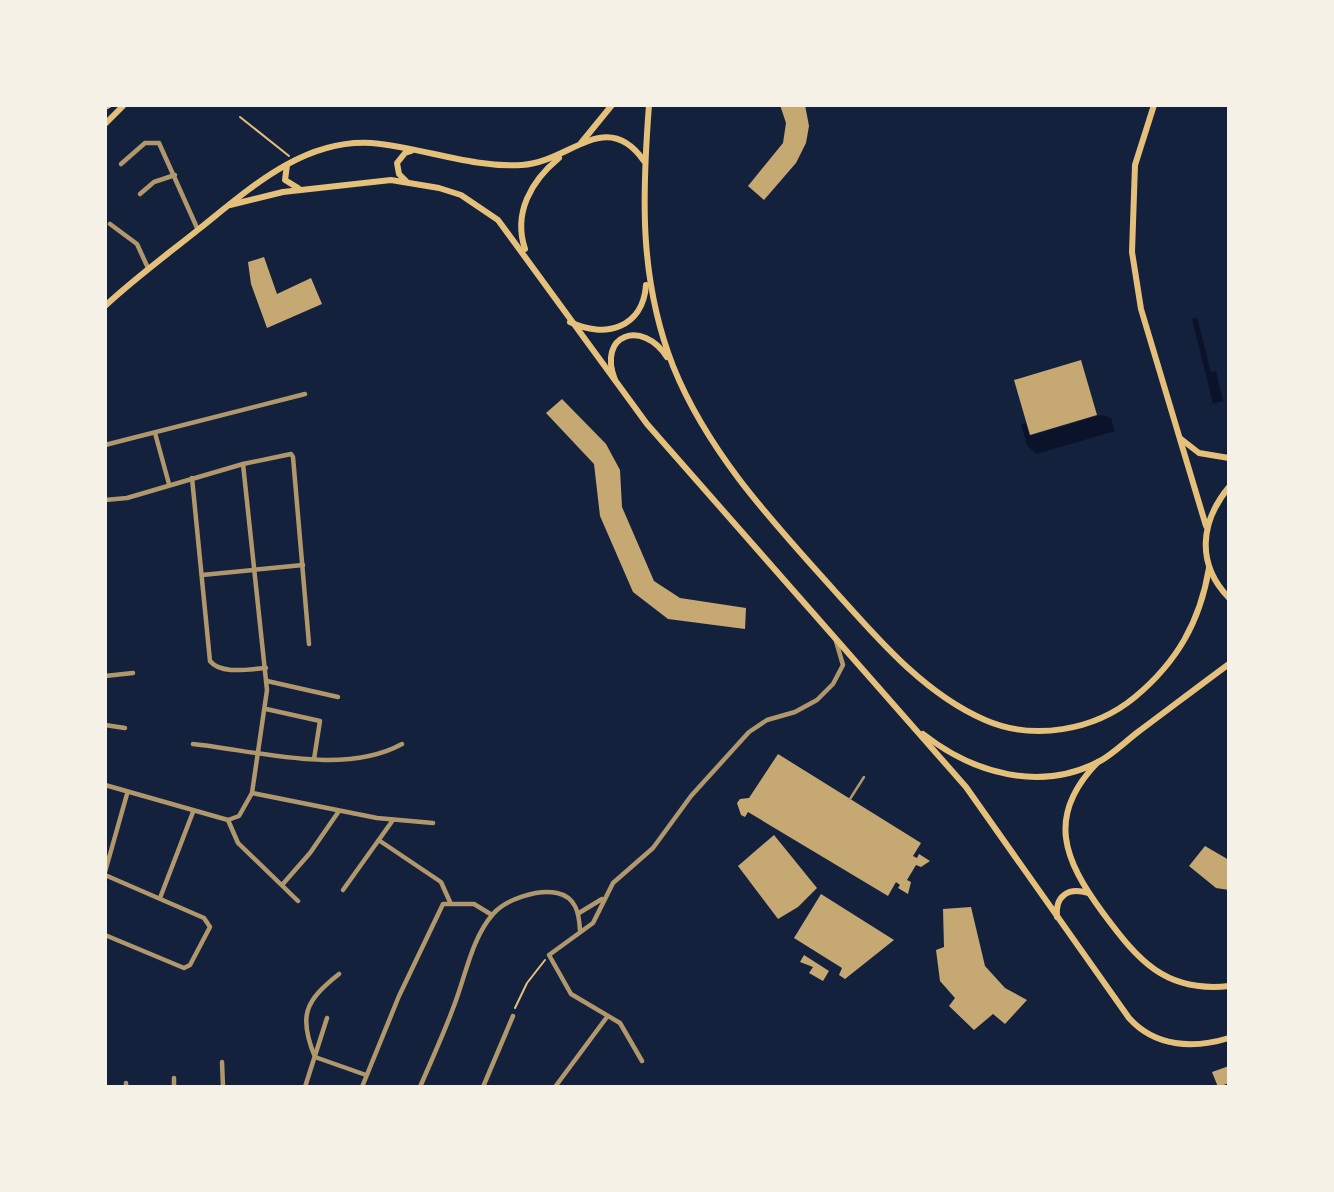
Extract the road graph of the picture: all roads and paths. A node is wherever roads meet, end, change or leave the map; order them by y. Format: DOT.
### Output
graph roads {
  1 [pos="124,105"];
  2 [pos="612,105"];
  3 [pos="649,105"];
  4 [pos="1154,105"];
  5 [pos="240,117"];
  6 [pos="105,124"];
  7 [pos="580,144"];
  8 [pos="417,151"];
  9 [pos="562,155"];
  10 [pos="294,160"];
  11 [pos="645,161"];
  12 [pos="121,164"];
  13 [pos="175,175"];
  14 [pos="407,182"];
  15 [pos="303,189"];
  16 [pos="140,194"];
  17 [pos="230,205"];
  18 [pos="110,224"];
  19 [pos="198,230"];
  20 [pos="528,258"];
  21 [pos="149,268"];
  22 [pos="647,276"];
  23 [pos="105,306"];
  24 [pos="569,321"];
  25 [pos="674,367"];
  26 [pos="618,388"];
  27 [pos="305,394"];
  28 [pos="155,433"];
  29 [pos="1180,437"];
  30 [pos="105,445"];
  31 [pos="1226,458"];
  32 [pos="243,464"];
  33 [pos="1229,467"];
  34 [pos="192,478"];
  35 [pos="169,484"];
  36 [pos="1229,487"];
  37 [pos="105,500"];
  38 [pos="1206,526"];
  39 [pos="303,565"];
  40 [pos="1209,568"];
  41 [pos="256,570"];
  42 [pos="202,575"];
  43 [pos="1229,598"];
  44 [pos="834,634"];
  45 [pos="309,644"];
  46 [pos="1229,664"];
  47 [pos="266,668"];
  48 [pos="133,673"];
  49 [pos="105,676"];
  50 [pos="267,681"];
  51 [pos="338,697"];
  52 [pos="266,709"];
  53 [pos="911,724"];
  54 [pos="105,725"];
  55 [pos="125,728"];
  56 [pos="193,744"];
  57 [pos="402,744"];
  58 [pos="260,751"];
  59 [pos="314,760"];
  60 [pos="1100,761"];
  61 [pos="864,777"];
  62 [pos="105,785"];
  63 [pos="253,793"];
  64 [pos="127,794"];
  65 [pos="850,799"];
  66 [pos="339,811"];
  67 [pos="193,812"];
  68 [pos="228,820"];
  69 [pos="393,820"];
  70 [pos="433,823"];
  71 [pos="380,841"];
  72 [pos="107,858"];
  73 [pos="105,873"];
  74 [pos="282,886"];
  75 [pos="343,890"];
  76 [pos="1088,893"];
  77 [pos="160,898"];
  78 [pos="604,898"];
  79 [pos="298,901"];
  80 [pos="450,902"];
  81 [pos="579,913"];
  82 [pos="492,915"];
  83 [pos="1057,919"];
  84 [pos="580,930"];
  85 [pos="105,935"];
  86 [pos="549,955"];
  87 [pos="339,974"];
  88 [pos="1229,986"];
  89 [pos="513,1016"];
  90 [pos="607,1017"];
  91 [pos="327,1018"];
  92 [pos="1229,1038"];
  93 [pos="315,1056"];
  94 [pos="642,1061"];
  95 [pos="222,1062"];
  96 [pos="366,1075"];
  97 [pos="174,1078"];
  98 [pos="174,1087"];
  99 [pos="223,1087"];
  100 [pos="305,1087"];
  101 [pos="362,1087"];
  102 [pos="421,1087"];
  103 [pos="483,1087"];
  104 [pos="555,1087"];
  1 -- 6 [label="main road"];
  2 -- 7 [label="main road"];
  3 -- 11 [label="main road"];
  4 -- 29 [label="main road"];
  5 -- 10 [label="path"];
  7 -- 9 [label="main road"];
  7 -- 11 [label="main road"];
  8 -- 9 [label="main road"];
  8 -- 10 [label="main road"];
  8 -- 14 [label="main road"];
  9 -- 20 [label="main road"];
  10 -- 15 [label="main road"];
  10 -- 17 [label="main road"];
  11 -- 22 [label="main road"];
  12 -- 13 [label="street"];
  13 -- 16 [label="street"];
  13 -- 19 [label="street"];
  14 -- 15 [label="main road"];
  14 -- 20 [label="main road"];
  15 -- 17 [label="main road"];
  17 -- 19 [label="main road"];
  18 -- 21 [label="street"];
  19 -- 21 [label="main road"];
  20 -- 24 [label="main road"];
  21 -- 23 [label="main road"];
  22 -- 24 [label="main road"];
  22 -- 25 [label="main road"];
  24 -- 26 [label="main road"];
  25 -- 26 [label="main road"];
  25 -- 40 [label="main road"];
  26 -- 44 [label="main road"];
  27 -- 28 [label="street"];
  28 -- 30 [label="street"];
  28 -- 35 [label="street"];
  29 -- 31 [label="main road"];
  29 -- 38 [label="main road"];
  31 -- 33 [label="main road"];
  32 -- 34 [label="street"];
  32 -- 39 [label="street"];
  32 -- 41 [label="street"];
  34 -- 35 [label="street"];
  34 -- 42 [label="street"];
  35 -- 37 [label="street"];
  36 -- 38 [label="main road"];
  38 -- 40 [label="main road"];
  39 -- 41 [label="street"];
  39 -- 45 [label="street"];
  40 -- 43 [label="main road"];
  41 -- 42 [label="street"];
  41 -- 47 [label="street"];
  42 -- 47 [label="street"];
  44 -- 53 [label="main road"];
  44 -- 78 [label="street"];
  46 -- 60 [label="main road"];
  47 -- 50 [label="street"];
  48 -- 49 [label="street"];
  50 -- 51 [label="street"];
  50 -- 52 [label="street"];
  52 -- 58 [label="street"];
  52 -- 59 [label="street"];
  53 -- 60 [label="main road"];
  53 -- 83 [label="main road"];
  54 -- 55 [label="street"];
  56 -- 58 [label="street"];
  57 -- 59 [label="street"];
  58 -- 59 [label="street"];
  58 -- 63 [label="street"];
  60 -- 76 [label="main road"];
  61 -- 65 [label="street"];
  62 -- 64 [label="street"];
  63 -- 66 [label="street"];
  63 -- 68 [label="street"];
  64 -- 67 [label="street"];
  64 -- 72 [label="street"];
  66 -- 69 [label="street"];
  66 -- 74 [label="street"];
  67 -- 68 [label="street"];
  67 -- 77 [label="street"];
  68 -- 74 [label="street"];
  69 -- 70 [label="street"];
  69 -- 71 [label="street"];
  71 -- 75 [label="street"];
  71 -- 80 [label="street"];
  72 -- 73 [label="street"];
  73 -- 77 [label="street"];
  74 -- 79 [label="street"];
  76 -- 83 [label="main road"];
  76 -- 88 [label="main road"];
  77 -- 85 [label="street"];
  78 -- 81 [label="street"];
  78 -- 84 [label="street"];
  80 -- 82 [label="street"];
  80 -- 96 [label="street"];
  81 -- 82 [label="street"];
  81 -- 84 [label="street"];
  82 -- 102 [label="street"];
  83 -- 92 [label="main road"];
  84 -- 86 [label="street"];
  86 -- 89 [label="path"];
  86 -- 90 [label="street"];
  87 -- 93 [label="street"];
  89 -- 103 [label="street"];
  90 -- 94 [label="street"];
  90 -- 104 [label="street"];
  91 -- 93 [label="street"];
  93 -- 96 [label="street"];
  93 -- 100 [label="street"];
  95 -- 99 [label="street"];
  96 -- 101 [label="street"];
  97 -- 98 [label="street"];
}
